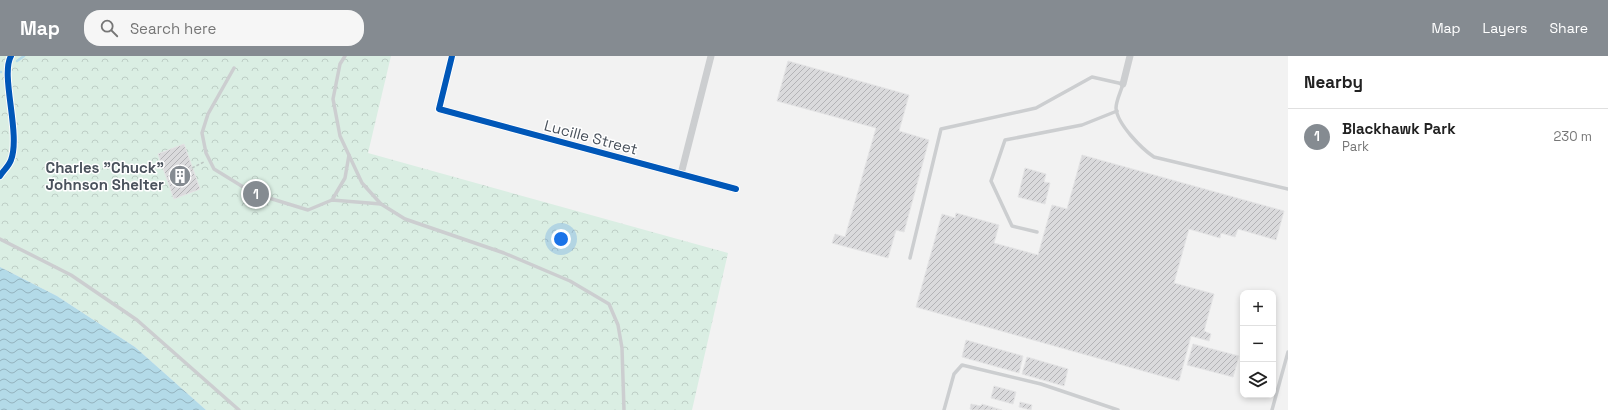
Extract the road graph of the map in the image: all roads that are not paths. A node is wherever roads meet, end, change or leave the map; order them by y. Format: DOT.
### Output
graph roads {
  1 [pos="11,56"];
  2 [pos="345,56"];
  3 [pos="452,56"];
  4 [pos="711,56"];
  5 [pos="1130,56"];
  6 [pos="234,68"];
  7 [pos="1123,84"];
  8 [pos="1117,111"];
  9 [pos="349,155"];
  10 [pos="681,174"];
  11 [pos="0,176"];
  12 [pos="736,189"];
  13 [pos="1288,189"];
  14 [pos="332,200"];
  15 [pos="381,204"];
  16 [pos="1037,232"];
  17 [pos="0,239"];
  18 [pos="910,258"];
  19 [pos="1288,352"];
  20 [pos="239,410"];
  21 [pos="624,410"];
  22 [pos="944,410"];
  23 [pos="1118,410"];
  24 [pos="1272,410"];
  1 -- 11 [label="street"];
  2 -- 9 [label="lane"];
  3 -- 10 [label="street, Lucille Street"];
  4 -- 10 [label="street"];
  5 -- 7 [label="street"];
  6 -- 14 [label="lane"];
  7 -- 8 [label="lane"];
  7 -- 18 [label="lane"];
  8 -- 13 [label="lane"];
  8 -- 16 [label="lane"];
  9 -- 14 [label="lane"];
  9 -- 15 [label="lane"];
  10 -- 12 [label="street, Lucille Street"];
  14 -- 15 [label="lane"];
  15 -- 21 [label="lane"];
  17 -- 20 [label="lane"];
  19 -- 24 [label="lane"];
  22 -- 23 [label="lane"];
}
